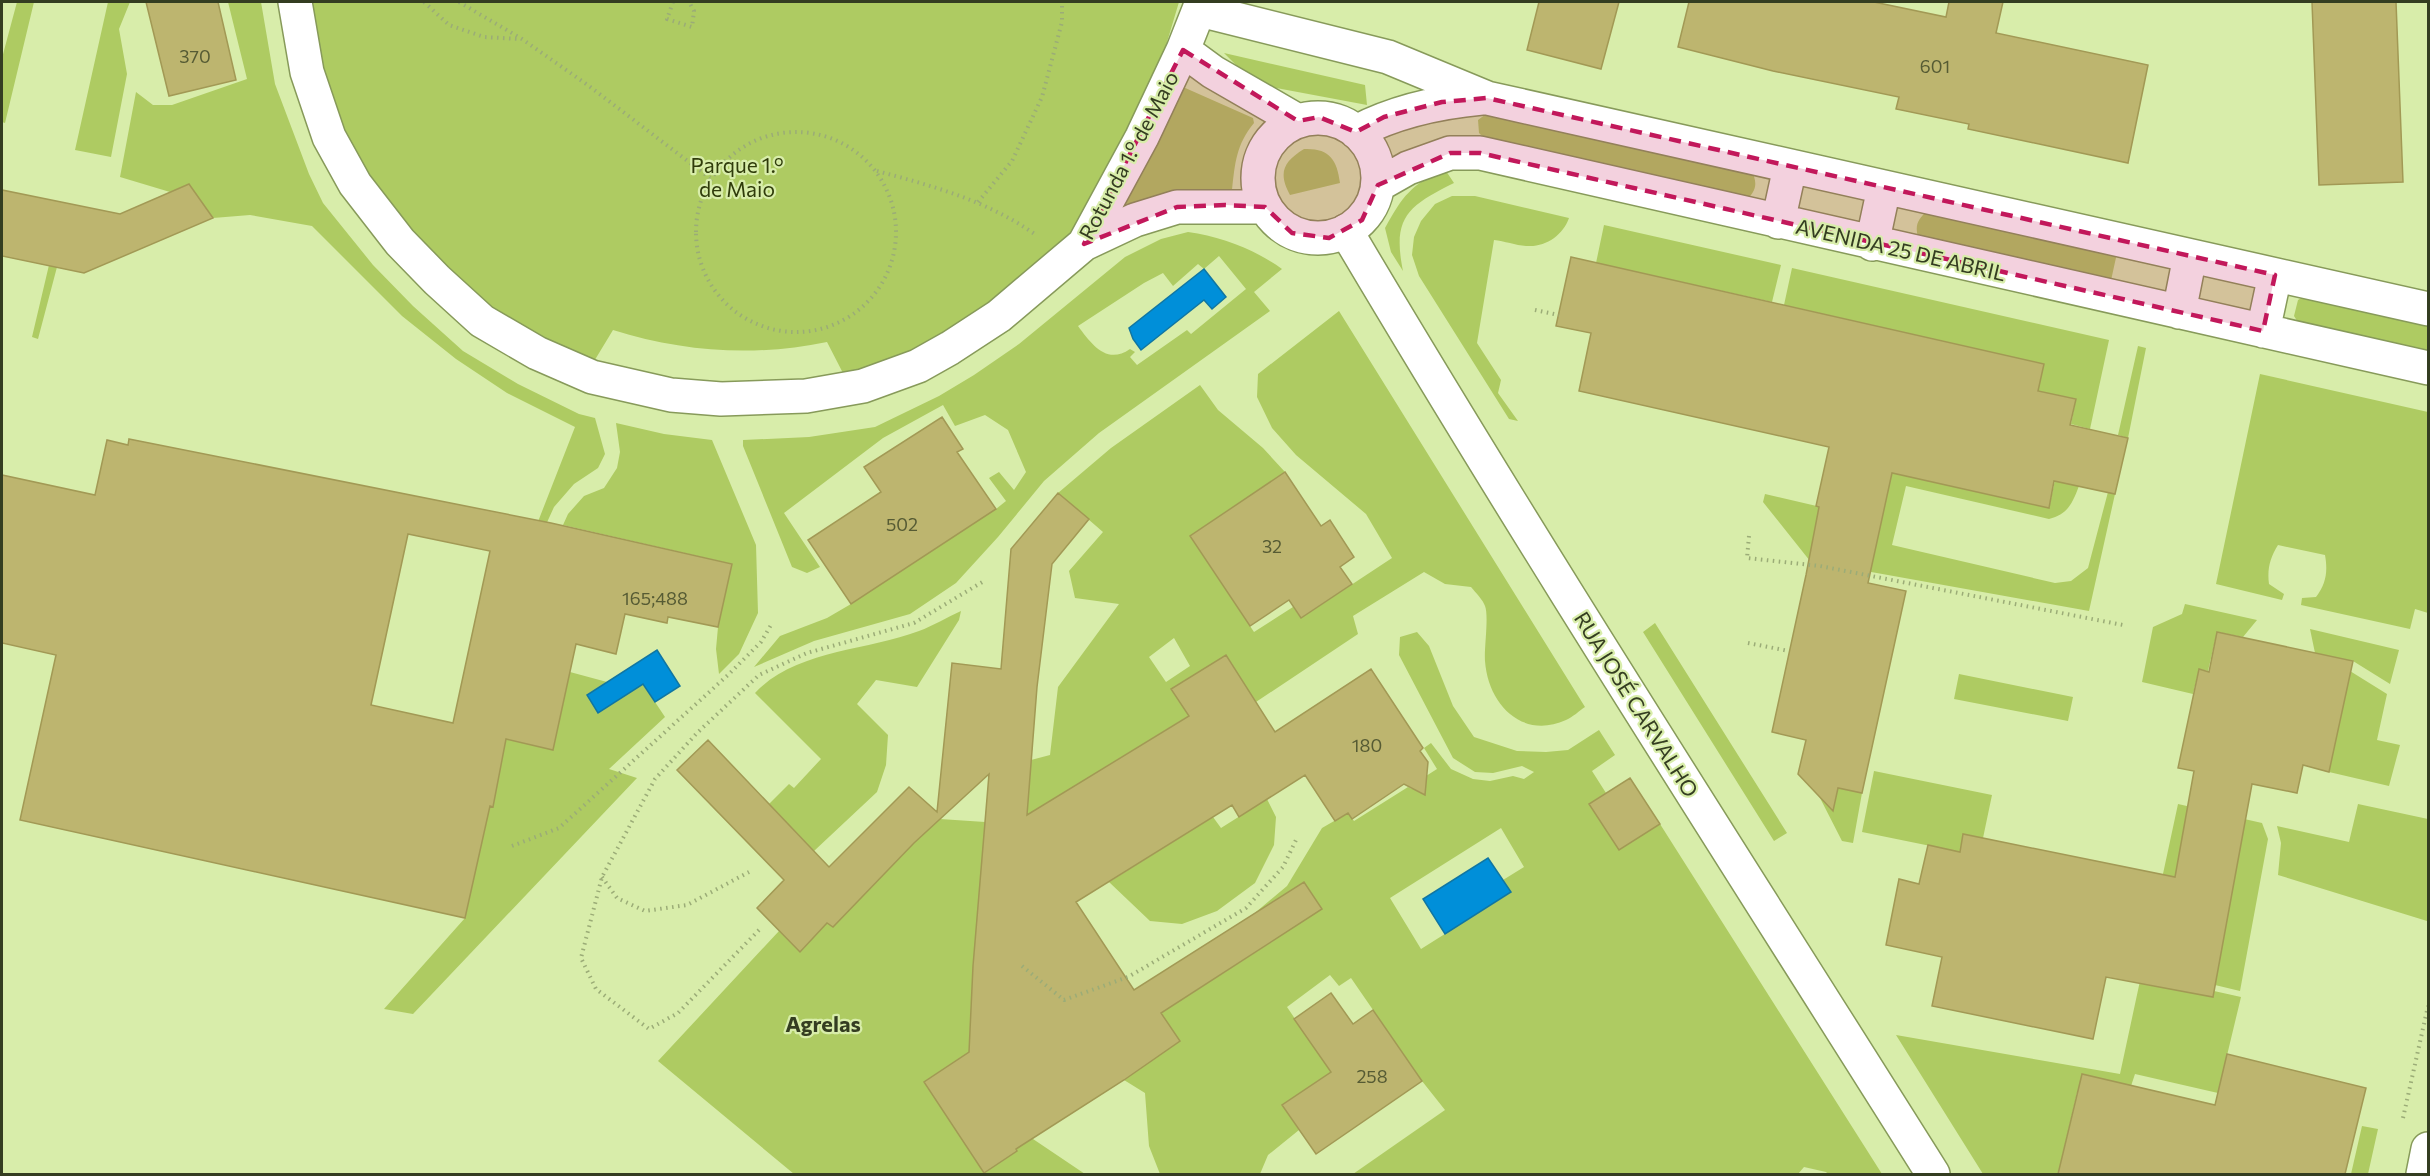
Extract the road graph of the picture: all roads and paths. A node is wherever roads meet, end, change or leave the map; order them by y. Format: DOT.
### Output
graph roads {
  1 [pos="295,2"];
  2 [pos="424,2"];
  3 [pos="459,2"];
  4 [pos="673,2"];
  5 [pos="688,2"];
  6 [pos="1062,2"];
  7 [pos="1201,6"];
  8 [pos="522,39"];
  9 [pos="1183,50"];
  10 [pos="1487,98"];
  11 [pos="1298,121"];
  12 [pos="1356,132"];
  13 [pos="1790,166"];
  14 [pos="876,171"];
  15 [pos="710,178"];
  16 [pos="1378,185"];
  17 [pos="1884,188"];
  18 [pos="978,202"];
  19 [pos="1265,207"];
  20 [pos="1778,222"];
  21 [pos="1346,231"];
  22 [pos="1038,237"];
  23 [pos="1084,244"];
  24 [pos="1872,244"];
  25 [pos="2190,256"];
  26 [pos="2275,275"];
  27 [pos="2428,309"];
  28 [pos="1535,310"];
  29 [pos="2179,312"];
  30 [pos="1559,315"];
  31 [pos="2263,331"];
  32 [pos="2428,368"];
  33 [pos="1749,536"];
  34 [pos="1820,566"];
  35 [pos="1819,572"];
  36 [pos="984,581"];
  37 [pos="771,625"];
  38 [pos="2123,625"];
  39 [pos="1748,643"];
  40 [pos="1789,651"];
  41 [pos="1296,840"];
  42 [pos="512,846"];
  43 [pos="749,872"];
  44 [pos="602,878"];
  45 [pos="759,930"];
  46 [pos="1022,966"];
  47 [pos="2428,1006"];
  48 [pos="2401,1128"];
  49 [pos="2428,1149"];
  50 [pos="1933,1174"];
  51 [pos="2423,1174"];
  1 -- 23 [label="main road, Rotunda 1.º de Maio"];
  2 -- 8 [label="path"];
  3 -- 8 [label="path"];
  4 -- 5 [label="path"];
  6 -- 18 [label="path"];
  7 -- 9 [label="main road, Rotunda 1.º de Maio"];
  7 -- 10 [label="main road"];
  8 -- 15 [label="path"];
  9 -- 11 [label="main road"];
  9 -- 23 [label="main road, Rotunda 1.º de Maio"];
  10 -- 12 [label="main road"];
  10 -- 13 [label="main road"];
  11 -- 12 [label="main road"];
  11 -- 19 [label="main road"];
  12 -- 16 [label="main road"];
  13 -- 17 [label="main road"];
  13 -- 20 [label="main road"];
  14 -- 15 [label="path"];
  14 -- 15 [label="path"];
  14 -- 18 [label="path"];
  16 -- 20 [label="main road, AVENIDA 25 DE ABRIL"];
  16 -- 21 [label="main road"];
  17 -- 24 [label="main road"];
  17 -- 25 [label="main road"];
  18 -- 22 [label="path"];
  19 -- 21 [label="main road"];
  19 -- 23 [label="main road"];
  20 -- 24 [label="main road, AVENIDA 25 DE ABRIL"];
  21 -- 50 [label="main road, RUA JOSÉ CARVALHO"];
  24 -- 29 [label="main road, AVENIDA 25 DE ABRIL"];
  25 -- 26 [label="main road"];
  25 -- 29 [label="main road"];
  26 -- 27 [label="main road"];
  26 -- 31 [label="main road"];
  28 -- 30 [label="path"];
  29 -- 31 [label="main road, AVENIDA 25 DE ABRIL"];
  31 -- 32 [label="main road, AVENIDA 25 DE ABRIL"];
  33 -- 34 [label="path"];
  34 -- 35 [label="path"];
  34 -- 38 [label="path"];
  36 -- 44 [label="path"];
  37 -- 42 [label="path"];
  39 -- 40 [label="path"];
  41 -- 46 [label="path"];
  43 -- 44 [label="path"];
  44 -- 45 [label="path"];
  47 -- 48 [label="path"];
  49 -- 51 [label="main road"];
}
